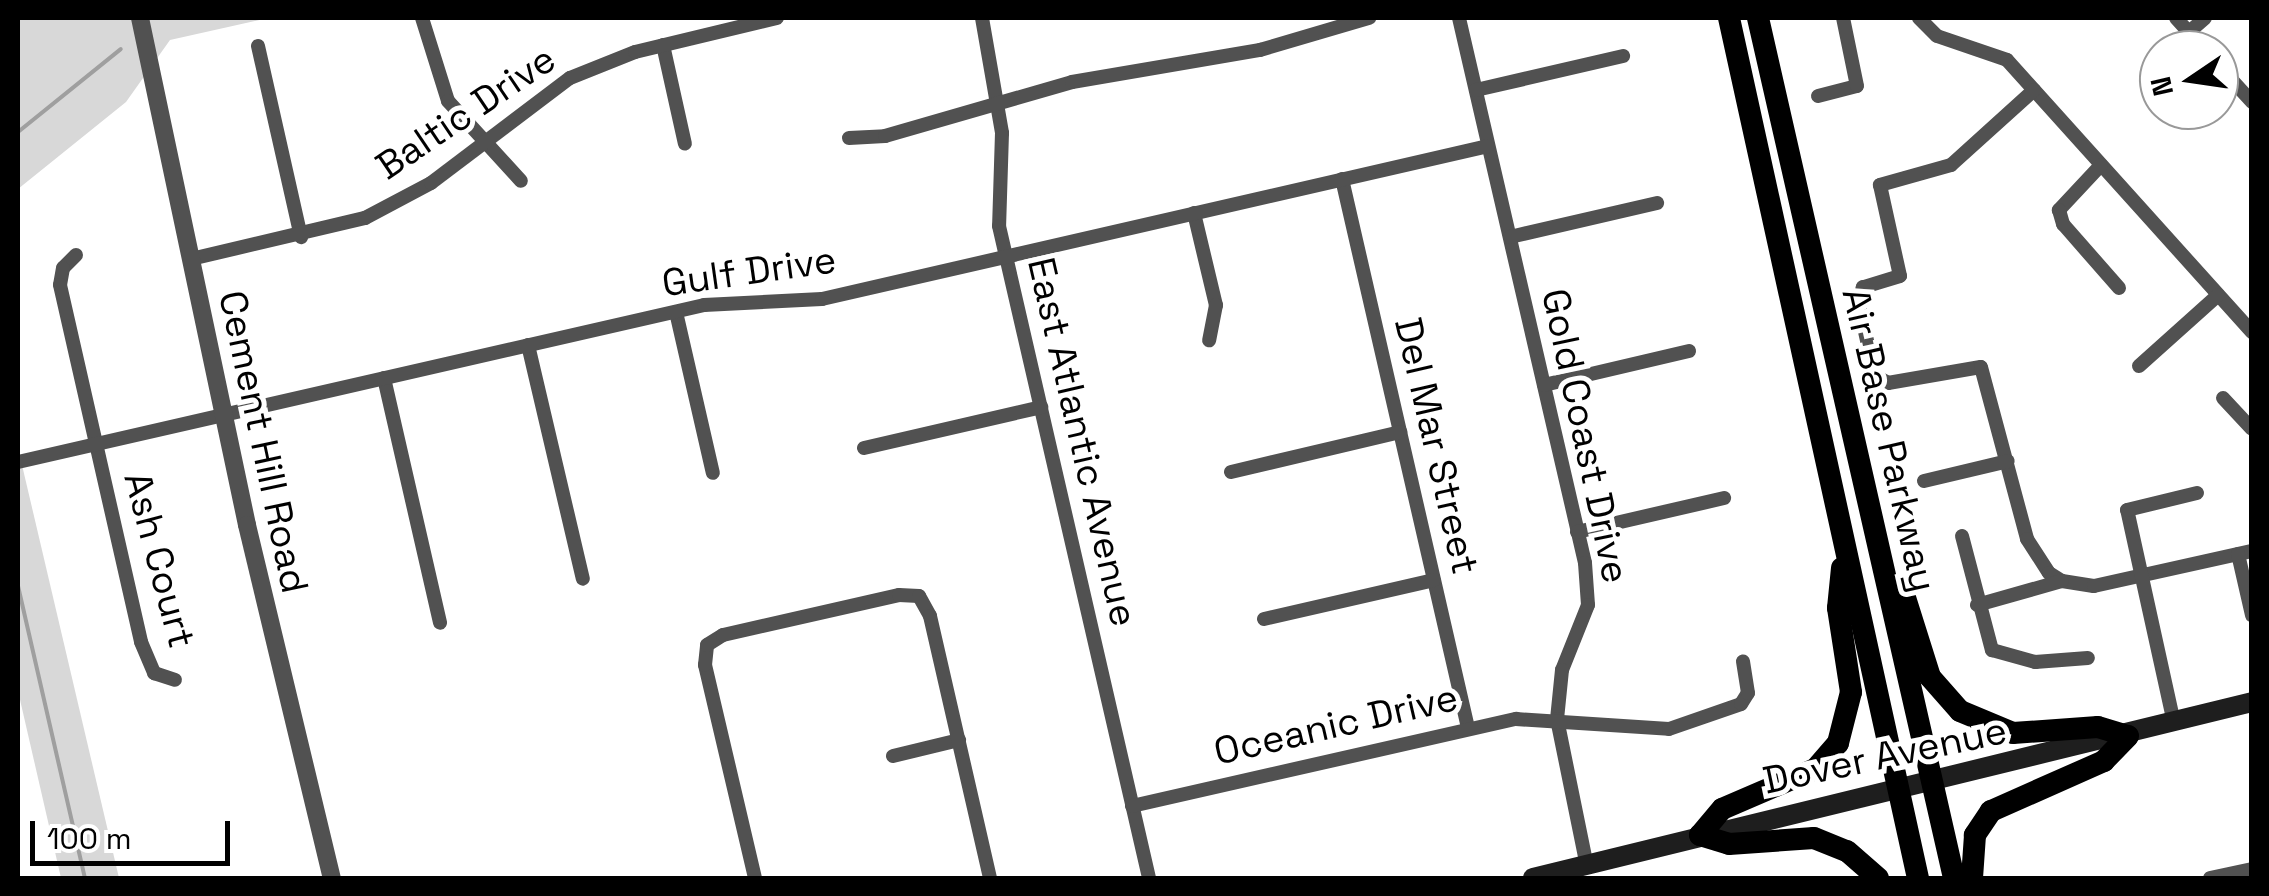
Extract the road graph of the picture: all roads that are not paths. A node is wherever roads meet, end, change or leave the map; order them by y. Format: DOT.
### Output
graph roads {
  1 [pos="140,18"];
  2 [pos="422,18"];
  3 [pos="778,18"];
  4 [pos="982,18"];
  5 [pos="1370,18"];
  6 [pos="1459,18"];
  7 [pos="1728,18"];
  8 [pos="1758,18"];
  9 [pos="1842,18"];
  10 [pos="1919,18"];
  11 [pos="663,45"];
  12 [pos="258,46"];
  13 [pos="1623,56"];
  14 [pos="1476,90"];
  15 [pos="2034,90"];
  16 [pos="1818,96"];
  17 [pos="998,104"];
  18 [pos="849,138"];
  19 [pos="484,141"];
  20 [pos="685,144"];
  21 [pos="1488,146"];
  22 [pos="2101,164"];
  23 [pos="1342,179"];
  24 [pos="521,180"];
  25 [pos="1657,203"];
  26 [pos="1194,213"];
  27 [pos="301,237"];
  28 [pos="1510,237"];
  29 [pos="76,255"];
  30 [pos="1006,256"];
  31 [pos="191,260"];
  32 [pos="2119,288"];
  33 [pos="2218,295"];
  34 [pos="676,312"];
  35 [pos="2252,332"];
  36 [pos="1210,340"];
  37 [pos="528,345"];
  38 [pos="1690,351"];
  39 [pos="2139,366"];
  40 [pos="384,378"];
  41 [pos="1544,385"];
  42 [pos="2224,398"];
  43 [pos="1041,407"];
  44 [pos="222,414"];
  45 [pos="2252,429"];
  46 [pos="1400,432"];
  47 [pos="96,443"];
  48 [pos="864,448"];
  49 [pos="2008,461"];
  50 [pos="18,462"];
  51 [pos="1231,472"];
  52 [pos="713,473"];
  53 [pos="1924,481"];
  54 [pos="2197,493"];
  55 [pos="1724,498"];
  56 [pos="1866,502"];
  57 [pos="1578,532"];
  58 [pos="1962,536"];
  59 [pos="1844,542"];
  60 [pos="2245,553"];
  61 [pos="2142,576"];
  62 [pos="582,579"];
  63 [pos="1434,580"];
  64 [pos="2062,580"];
  65 [pos="1978,605"];
  66 [pos="2252,615"];
  67 [pos="1264,619"];
  68 [pos="440,623"];
  69 [pos="2088,658"];
  70 [pos="1743,661"];
  71 [pos="176,680"];
  72 [pos="2252,702"];
  73 [pos="1557,719"];
  74 [pos="2174,723"];
  75 [pos="1468,728"];
  76 [pos="2128,736"];
  77 [pos="959,740"];
  78 [pos="893,756"];
  79 [pos="1932,782"];
  80 [pos="1898,788"];
  81 [pos="1132,806"];
  82 [pos="1700,835"];
  83 [pos="1587,866"];
  84 [pos="2252,869"];
  85 [pos="332,878"];
  86 [pos="754,878"];
  87 [pos="990,878"];
  88 [pos="1149,878"];
  89 [pos="1532,878"];
  90 [pos="1878,878"];
  91 [pos="1918,878"];
  92 [pos="1954,878"];
  93 [pos="1972,878"];
  94 [pos="2216,878"];
  1 -- 31 [label="street, Cement Hill Road"];
  2 -- 19 [label="street"];
  3 -- 11 [label="street, Baltic Drive"];
  4 -- 17 [label="street, East Atlantic Avenue"];
  5 -- 17 [label="street"];
  6 -- 14 [label="street, Gold Coast Drive"];
  7 -- 59 [label="main road, Air Base Parkway"];
  8 -- 56 [label="main road, Air Base Parkway"];
  9 -- 16 [label="street"];
  10 -- 15 [label="street"];
  11 -- 19 [label="street, Baltic Drive"];
  11 -- 20 [label="street"];
  12 -- 27 [label="street"];
  13 -- 14 [label="street"];
  14 -- 21 [label="street, Gold Coast Drive"];
  15 -- 22 [label="street"];
  15 -- 49 [label="street"];
  17 -- 18 [label="street"];
  17 -- 30 [label="street, East Atlantic Avenue"];
  19 -- 24 [label="street"];
  19 -- 27 [label="street, Baltic Drive"];
  21 -- 23 [label="street, Gulf Drive"];
  21 -- 28 [label="street, Gold Coast Drive"];
  22 -- 32 [label="street"];
  22 -- 33 [label="street"];
  23 -- 26 [label="street, Gulf Drive"];
  23 -- 46 [label="street, Del Mar Street"];
  25 -- 28 [label="street"];
  26 -- 30 [label="street, Gulf Drive"];
  26 -- 36 [label="street"];
  27 -- 31 [label="street, Baltic Drive"];
  28 -- 41 [label="street, Gold Coast Drive"];
  29 -- 47 [label="street, Ash Court"];
  30 -- 34 [label="street, Gulf Drive"];
  30 -- 43 [label="street, East Atlantic Avenue"];
  31 -- 44 [label="street, Cement Hill Road"];
  33 -- 35 [label="street"];
  33 -- 39 [label="street"];
  34 -- 37 [label="street, Gulf Drive"];
  34 -- 52 [label="street"];
  37 -- 40 [label="street, Gulf Drive"];
  37 -- 62 [label="street"];
  38 -- 41 [label="street"];
  40 -- 44 [label="street, Gulf Drive"];
  40 -- 68 [label="street"];
  41 -- 57 [label="street, Gold Coast Drive"];
  42 -- 45 [label="street"];
  43 -- 48 [label="street"];
  43 -- 81 [label="street, East Atlantic Avenue"];
  44 -- 47 [label="street, Gulf Drive"];
  44 -- 85 [label="street, Cement Hill Road"];
  46 -- 51 [label="street"];
  46 -- 63 [label="street, Del Mar Street"];
  47 -- 50 [label="street, Gulf Drive"];
  47 -- 71 [label="street, Ash Court"];
  49 -- 53 [label="street"];
  49 -- 64 [label="street"];
  54 -- 61 [label="street"];
  55 -- 57 [label="street"];
  56 -- 76 [label="main road"];
  56 -- 79 [label="main road, Air Base Parkway"];
  57 -- 73 [label="street, Gold Coast Drive"];
  58 -- 65 [label="street"];
  59 -- 80 [label="main road, Air Base Parkway"];
  59 -- 82 [label="main road"];
  60 -- 61 [label="street"];
  60 -- 66 [label="street"];
  61 -- 64 [label="street"];
  61 -- 74 [label="street"];
  63 -- 67 [label="street"];
  63 -- 75 [label="street, Del Mar Street"];
  64 -- 65 [label="street"];
  65 -- 69 [label="street"];
  70 -- 73 [label="street, Oceanic Drive"];
  72 -- 74 [label="main road, Dover Avenue"];
  73 -- 75 [label="street, Oceanic Drive"];
  73 -- 83 [label="street, Gold Coast Drive"];
  74 -- 76 [label="main road, Dover Avenue"];
  75 -- 81 [label="street, Oceanic Drive"];
  76 -- 79 [label="main road, Dover Avenue"];
  76 -- 93 [label="main road"];
  77 -- 78 [label="street"];
  77 -- 86 [label="street"];
  77 -- 87 [label="street"];
  79 -- 80 [label="main road, Dover Avenue"];
  79 -- 92 [label="main road, Air Base Parkway"];
  80 -- 82 [label="main road, Dover Avenue"];
  80 -- 91 [label="main road, Air Base Parkway"];
  81 -- 88 [label="street, East Atlantic Avenue"];
  82 -- 83 [label="main road, Dover Avenue"];
  82 -- 90 [label="main road"];
  83 -- 89 [label="main road, Dover Avenue"];
  84 -- 94 [label="street"];
}
